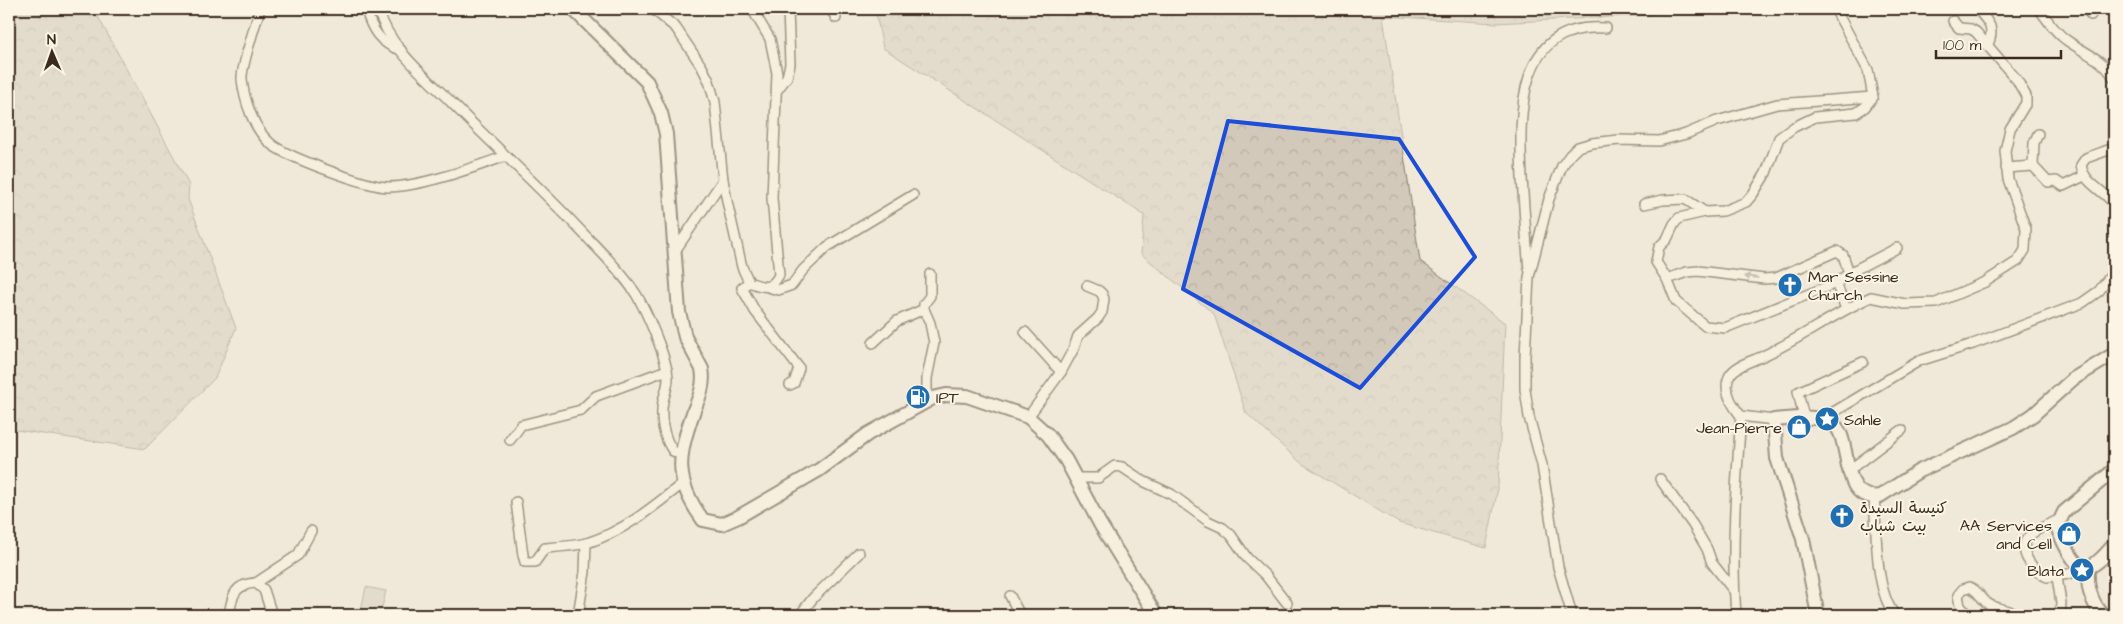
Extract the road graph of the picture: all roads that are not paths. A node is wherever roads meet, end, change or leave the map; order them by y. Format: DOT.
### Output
graph roads {
  1 [pos="260,9"];
  2 [pos="366,9"];
  3 [pos="378,9"];
  4 [pos="573,9"];
  5 [pos="653,9"];
  6 [pos="752,9"];
  7 [pos="788,9"];
  8 [pos="831,9"];
  9 [pos="1835,9"];
  10 [pos="1977,9"];
  11 [pos="2039,9"];
  12 [pos="836,18"];
  13 [pos="1953,21"];
  14 [pos="1606,28"];
  15 [pos="1987,46"];
  16 [pos="401,50"];
  17 [pos="2114,78"];
  18 [pos="778,89"];
  19 [pos="1873,97"];
  20 [pos="2114,114"];
  21 [pos="2038,134"];
  22 [pos="2114,141"];
  23 [pos="2114,148"];
  24 [pos="506,156"];
  25 [pos="2033,166"];
  26 [pos="2006,168"];
  27 [pos="2084,176"];
  28 [pos="723,180"];
  29 [pos="913,196"];
  30 [pos="1644,204"];
  31 [pos="2114,204"];
  32 [pos="1705,212"];
  33 [pos="1897,248"];
  34 [pos="675,251"];
  35 [pos="2114,270"];
  36 [pos="1850,273"];
  37 [pos="930,274"];
  38 [pos="1529,277"];
  39 [pos="1667,279"];
  40 [pos="749,282"];
  41 [pos="1836,283"];
  42 [pos="1087,286"];
  43 [pos="768,287"];
  44 [pos="924,309"];
  45 [pos="1846,309"];
  46 [pos="1024,332"];
  47 [pos="873,343"];
  48 [pos="2114,354"];
  49 [pos="1863,362"];
  50 [pos="667,370"];
  51 [pos="1061,372"];
  52 [pos="790,386"];
  53 [pos="927,401"];
  54 [pos="1741,416"];
  55 [pos="1028,417"];
  56 [pos="1804,418"];
  57 [pos="1822,419"];
  58 [pos="1774,420"];
  59 [pos="1902,430"];
  60 [pos="510,440"];
  61 [pos="682,455"];
  62 [pos="2114,470"];
  63 [pos="1848,471"];
  64 [pos="1076,478"];
  65 [pos="1660,479"];
  66 [pos="682,484"];
  67 [pos="1874,497"];
  68 [pos="516,502"];
  69 [pos="2059,520"];
  70 [pos="311,531"];
  71 [pos="586,543"];
  72 [pos="2114,545"];
  73 [pos="860,553"];
  74 [pos="2084,567"];
  75 [pos="2057,577"];
  76 [pos="256,584"];
  77 [pos="1734,591"];
  78 [pos="1010,596"];
  79 [pos="1287,603"];
  80 [pos="2097,612"];
  81 [pos="229,615"];
  82 [pos="272,615"];
  83 [pos="578,615"];
  84 [pos="800,615"];
  85 [pos="1020,615"];
  86 [pos="1156,615"];
  87 [pos="1572,615"];
  88 [pos="1736,615"];
  89 [pos="1818,615"];
  90 [pos="1895,615"];
  91 [pos="1968,615"];
  92 [pos="2018,615"];
  93 [pos="2060,615"];
  1 -- 24 [label="street"];
  2 -- 16 [label="street"];
  3 -- 16 [label="street"];
  4 -- 34 [label="street"];
  5 -- 28 [label="street"];
  6 -- 18 [label="street"];
  7 -- 18 [label="street"];
  8 -- 12 [label="street"];
  9 -- 19 [label="street"];
  10 -- 15 [label="street"];
  11 -- 17 [label="street"];
  13 -- 15 [label="street"];
  14 -- 38 [label="street"];
  15 -- 26 [label="street"];
  16 -- 24 [label="street"];
  18 -- 43 [label="street"];
  19 -- 32 [label="street"];
  19 -- 38 [label="street"];
  20 -- 22 [label="street"];
  21 -- 25 [label="street"];
  23 -- 27 [label="street"];
  24 -- 50 [label="street"];
  25 -- 26 [label="street"];
  25 -- 27 [label="street"];
  26 -- 45 [label="street"];
  27 -- 31 [label="street"];
  28 -- 34 [label="street"];
  28 -- 40 [label="street"];
  29 -- 43 [label="street"];
  30 -- 32 [label="street"];
  32 -- 39 [label="street"];
  33 -- 36 [label="street"];
  34 -- 61 [label="street"];
  35 -- 57 [label="street"];
  36 -- 39 [label="street, one-way"];
  36 -- 41 [label="street"];
  37 -- 44 [label="street"];
  38 -- 87 [label="street"];
  39 -- 41 [label="street"];
  40 -- 43 [label="street"];
  40 -- 52 [label="street"];
  41 -- 45 [label="street"];
  42 -- 51 [label="street"];
  44 -- 47 [label="street"];
  44 -- 53 [label="street"];
  45 -- 54 [label="street"];
  46 -- 51 [label="street"];
  48 -- 67 [label="street"];
  49 -- 56 [label="street"];
  50 -- 60 [label="street"];
  50 -- 61 [label="street"];
  51 -- 55 [label="street"];
  53 -- 55 [label="street"];
  53 -- 66 [label="street"];
  54 -- 58 [label="street"];
  54 -- 77 [label="street"];
  55 -- 64 [label="street"];
  56 -- 57 [label="street"];
  56 -- 58 [label="street"];
  57 -- 63 [label="street"];
  58 -- 89 [label="street"];
  59 -- 63 [label="street"];
  61 -- 66 [label="street"];
  62 -- 69 [label="street"];
  63 -- 67 [label="street"];
  64 -- 79 [label="street"];
  64 -- 86 [label="street"];
  65 -- 77 [label="street"];
  66 -- 71 [label="street"];
  67 -- 90 [label="street"];
  68 -- 71 [label="street"];
  69 -- 74 [label="street"];
  69 -- 75 [label="street"];
  70 -- 76 [label="street"];
  71 -- 83 [label="street"];
  72 -- 74 [label="street"];
  73 -- 84 [label="street"];
  74 -- 75 [label="street"];
  74 -- 80 [label="street"];
  75 -- 93 [label="street"];
  76 -- 81 [label="street"];
  76 -- 82 [label="street"];
  77 -- 88 [label="street"];
  78 -- 85 [label="street"];
  91 -- 92 [label="street"];
}
